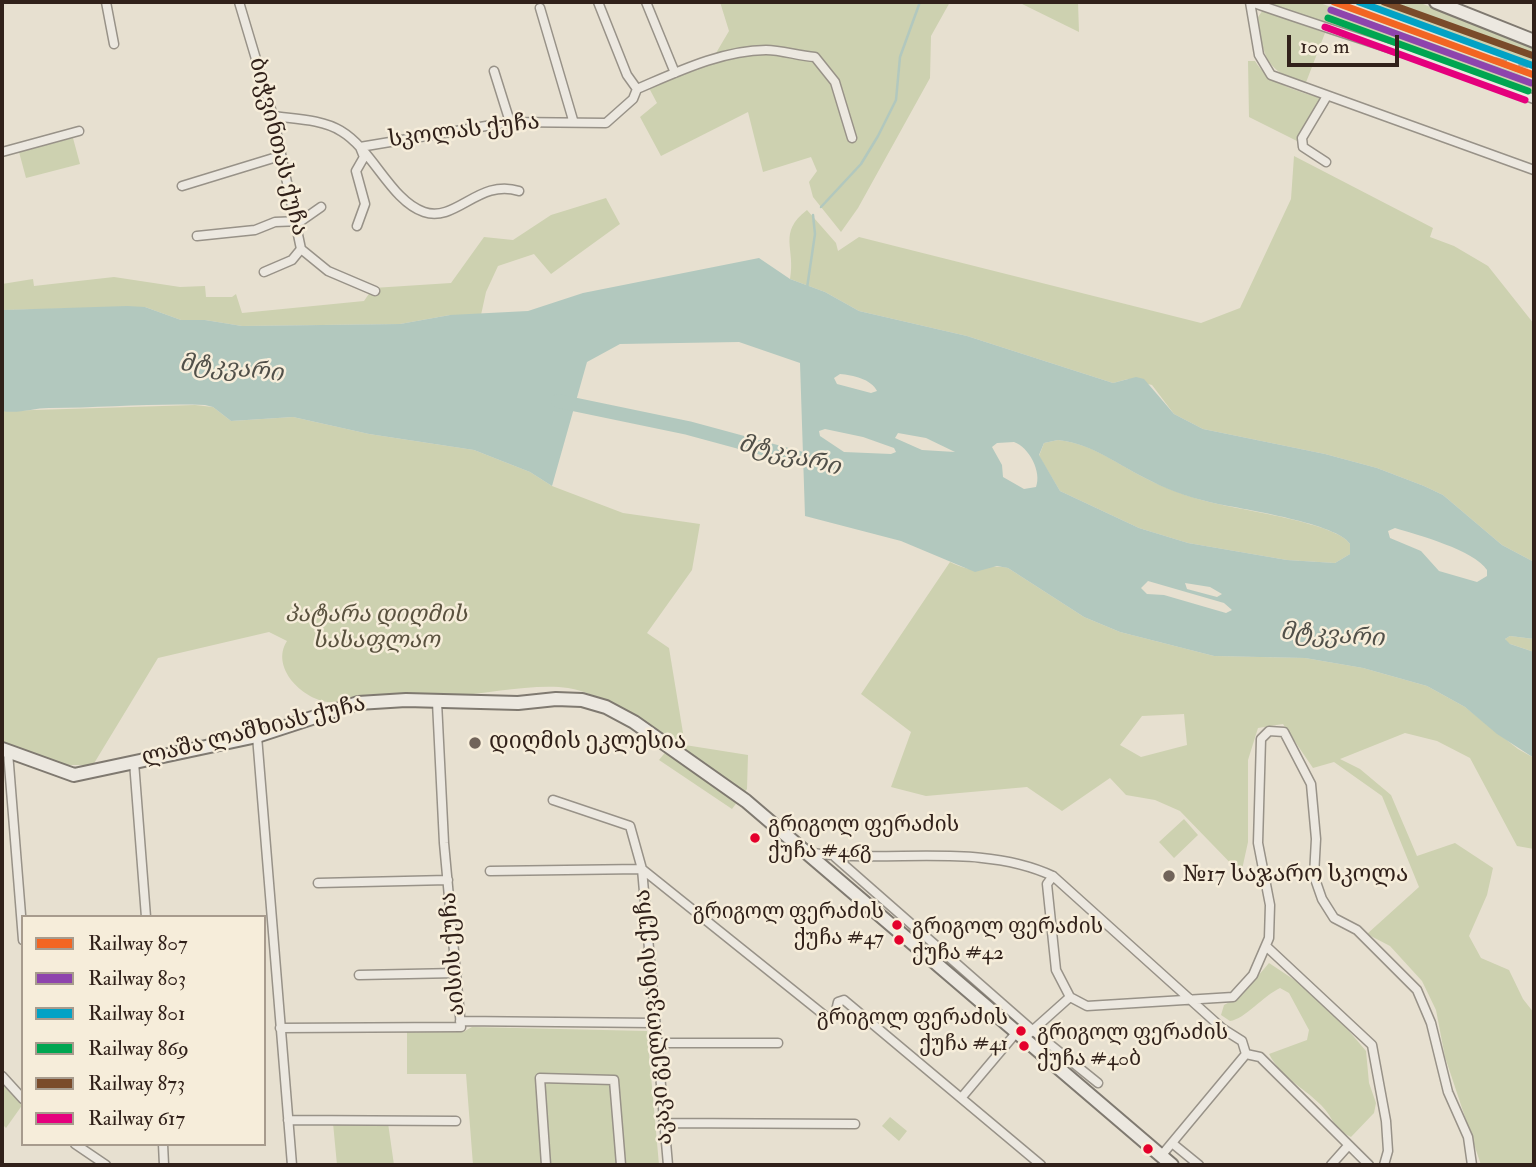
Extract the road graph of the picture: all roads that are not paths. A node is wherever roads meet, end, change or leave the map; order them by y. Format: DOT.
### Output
graph roads {
  1 [pos="106,2"];
  2 [pos="239,2"];
  3 [pos="598,2"];
  4 [pos="646,2"];
  5 [pos="1250,2"];
  6 [pos="1436,2"];
  7 [pos="540,8"];
  8 [pos="1534,41"];
  9 [pos="114,44"];
  10 [pos="494,71"];
  11 [pos="674,73"];
  12 [pos="637,89"];
  13 [pos="1326,96"];
  14 [pos="1534,99"];
  15 [pos="273,116"];
  16 [pos="573,120"];
  17 [pos="510,122"];
  18 [pos="79,131"];
  19 [pos="852,138"];
  20 [pos="360,147"];
  21 [pos="2,152"];
  22 [pos="280,156"];
  23 [pos="1326,162"];
  24 [pos="1534,170"];
  25 [pos="182,187"];
  26 [pos="519,191"];
  27 [pos="321,206"];
  28 [pos="296,220"];
  29 [pos="357,226"];
  30 [pos="197,236"];
  31 [pos="301,249"];
  32 [pos="264,272"];
  33 [pos="375,291"];
  34 [pos="437,702"];
  35 [pos="257,736"];
  36 [pos="5,751"];
  37 [pos="134,762"];
  38 [pos="553,800"];
  39 [pos="803,851"];
  40 [pos="835,857"];
  41 [pos="642,869"];
  42 [pos="490,871"];
  43 [pos="1053,876"];
  44 [pos="448,880"];
  45 [pos="318,883"];
  46 [pos="146,915"];
  47 [pos="21,919"];
  48 [pos="1267,947"];
  49 [pos="457,973"];
  50 [pos="359,975"];
  51 [pos="1070,997"];
  52 [pos="1192,1000"];
  53 [pos="460,1021"];
  54 [pos="654,1023"];
  55 [pos="280,1028"];
  56 [pos="1023,1034"];
  57 [pos="656,1043"];
  58 [pos="778,1043"];
  59 [pos="1246,1054"];
  60 [pos="2,1076"];
  61 [pos="1098,1083"];
  62 [pos="21,1097"];
  63 [pos="962,1097"];
  64 [pos="288,1119"];
  65 [pos="456,1121"];
  66 [pos="663,1123"];
  67 [pos="855,1124"];
  68 [pos="1172,1143"];
  69 [pos="78,1146"];
  70 [pos="163,1146"];
  71 [pos="1347,1147"];
  72 [pos="1157,1161"];
  73 [pos="106,1165"];
  74 [pos="164,1165"];
  75 [pos="292,1165"];
  76 [pos="546,1165"];
  77 [pos="621,1165"];
  78 [pos="668,1165"];
  79 [pos="1041,1165"];
  80 [pos="1172,1165"];
  81 [pos="1199,1165"];
  82 [pos="1331,1165"];
  83 [pos="1369,1165"];
  84 [pos="1384,1165"];
  85 [pos="1472,1165"];
  1 -- 9 [label="street"];
  2 -- 15 [label="street, ბიჭვინთას ქუჩა"];
  3 -- 12 [label="street"];
  4 -- 11 [label="street"];
  5 -- 13 [label="street"];
  5 -- 14 [label="street"];
  6 -- 8 [label="street"];
  7 -- 16 [label="street"];
  10 -- 17 [label="street"];
  11 -- 12 [label="street, სკოლას ქუჩა"];
  11 -- 19 [label="street, სკოლას ქუჩა"];
  12 -- 16 [label="street, სკოლას ქუჩა"];
  13 -- 23 [label="street"];
  13 -- 24 [label="street"];
  15 -- 20 [label="street"];
  15 -- 22 [label="street, ბიჭვინთას ქუჩა"];
  16 -- 17 [label="street, სკოლას ქუჩა"];
  17 -- 20 [label="street, სკოლას ქუჩა"];
  18 -- 21 [label="street"];
  20 -- 26 [label="street"];
  20 -- 29 [label="street"];
  22 -- 25 [label="street"];
  22 -- 28 [label="street, ბიჭვინთას ქუჩა"];
  27 -- 28 [label="street"];
  28 -- 30 [label="street"];
  28 -- 31 [label="street, ბიჭვინთას ქუჩა"];
  31 -- 32 [label="street, ბიჭვინთას ქუჩა"];
  31 -- 33 [label="street"];
  34 -- 35 [label="street, ლაშა ლაშხიას ქუჩა"];
  34 -- 39 [label="street, ლაშა ლაშხიას ქუჩა"];
  34 -- 44 [label="street, აისის ქუჩა"];
  35 -- 37 [label="street, ლაშა ლაშხიას ქუჩა"];
  35 -- 55 [label="street"];
  36 -- 37 [label="street, ლაშა ლაშხიას ქუჩა"];
  36 -- 47 [label="street"];
  37 -- 46 [label="street"];
  38 -- 41 [label="street, აკაკი გელოვანის ქუჩა"];
  39 -- 40 [label="street"];
  39 -- 56 [label="street, ლაშა ლაშხიას ქუჩა"];
  40 -- 43 [label="street"];
  40 -- 56 [label="street"];
  41 -- 42 [label="street"];
  41 -- 54 [label="street, აკაკი გელოვანის ქუჩა"];
  41 -- 63 [label="street"];
  43 -- 51 [label="street"];
  43 -- 52 [label="street"];
  44 -- 45 [label="street"];
  44 -- 49 [label="street, აისის ქუჩა"];
  48 -- 52 [label="street"];
  48 -- 84 [label="street"];
  48 -- 85 [label="street"];
  49 -- 50 [label="street"];
  49 -- 53 [label="street, აისის ქუჩა"];
  51 -- 52 [label="street"];
  51 -- 56 [label="street"];
  52 -- 59 [label="street"];
  53 -- 54 [label="street"];
  53 -- 55 [label="street, აისის ქუჩა"];
  54 -- 57 [label="street, აკაკი გელოვანის ქუჩა"];
  55 -- 64 [label="street"];
  56 -- 61 [label="street"];
  56 -- 63 [label="street"];
  56 -- 72 [label="street, ლაშა ლაშხიას ქუჩა"];
  57 -- 58 [label="street"];
  57 -- 66 [label="street, აკაკი გელოვანის ქუჩა"];
  59 -- 68 [label="street"];
  59 -- 71 [label="street"];
  60 -- 62 [label="street"];
  63 -- 79 [label="street"];
  64 -- 65 [label="street"];
  64 -- 75 [label="street"];
  66 -- 67 [label="street"];
  66 -- 78 [label="street, აკაკი გელოვანის ქუჩა"];
  68 -- 72 [label="street"];
  68 -- 81 [label="street"];
  69 -- 73 [label="street"];
  70 -- 74 [label="street"];
  71 -- 82 [label="street"];
  71 -- 83 [label="street"];
  72 -- 80 [label="street, ლაშა ლაშხიას ქუჩა"];
  76 -- 77 [label="street"];
}
